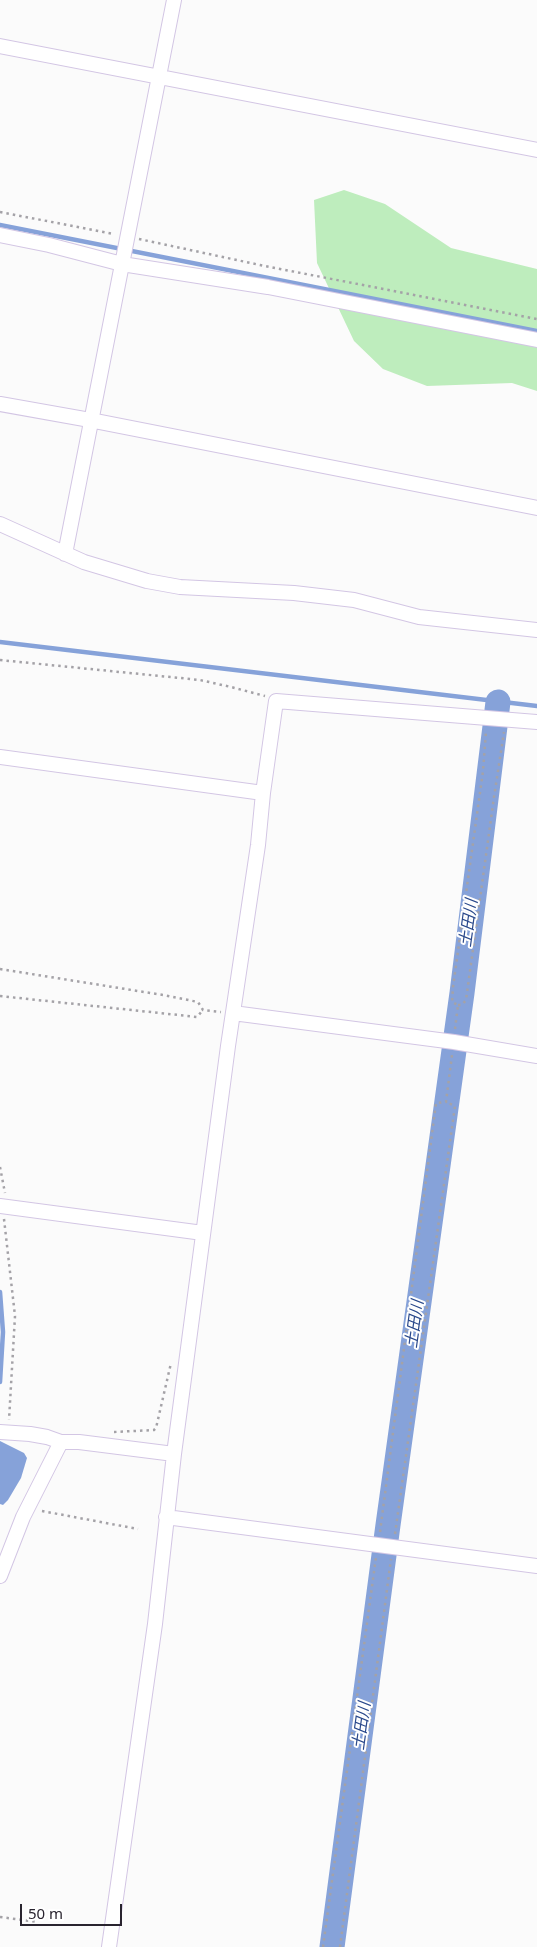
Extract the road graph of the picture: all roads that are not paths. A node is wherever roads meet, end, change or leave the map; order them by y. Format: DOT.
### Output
graph roads {
  1 [pos="174,0"];
  2 [pos="0,46"];
  3 [pos="159,77"];
  4 [pos="537,150"];
  5 [pos="0,235"];
  6 [pos="122,264"];
  7 [pos="537,340"];
  8 [pos="0,404"];
  9 [pos="90,420"];
  10 [pos="537,508"];
  11 [pos="0,524"];
  12 [pos="65,554"];
  13 [pos="537,630"];
  14 [pos="537,722"];
  15 [pos="0,757"];
  16 [pos="263,793"];
  17 [pos="233,1013"];
  18 [pos="537,1056"];
  19 [pos="3,1207"];
  20 [pos="203,1233"];
  21 [pos="2,1433"];
  22 [pos="61,1442"];
  23 [pos="174,1454"];
  24 [pos="166,1517"];
  25 [pos="537,1566"];
  26 [pos="0,1576"];
  27 [pos="109,1947"];
  1 -- 3 [label="street"];
  2 -- 3 [label="street"];
  3 -- 4 [label="street"];
  3 -- 6 [label="street"];
  5 -- 6 [label="street"];
  6 -- 7 [label="street"];
  6 -- 9 [label="street"];
  8 -- 9 [label="street"];
  9 -- 10 [label="street"];
  9 -- 12 [label="street"];
  11 -- 12 [label="street"];
  12 -- 13 [label="street"];
  14 -- 16 [label="street"];
  15 -- 16 [label="street"];
  16 -- 17 [label="street"];
  17 -- 18 [label="street"];
  17 -- 20 [label="street"];
  19 -- 20 [label="street"];
  20 -- 23 [label="street"];
  21 -- 22 [label="street"];
  22 -- 23 [label="street"];
  22 -- 26 [label="street"];
  23 -- 24 [label="street"];
  24 -- 25 [label="street"];
  24 -- 27 [label="street"];
}
